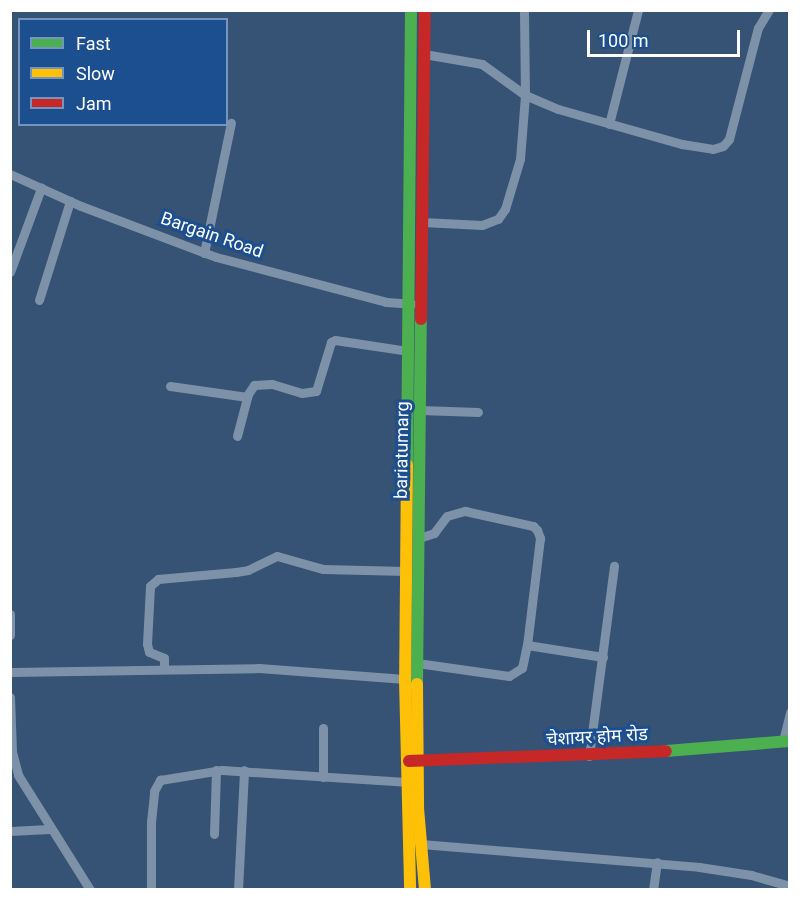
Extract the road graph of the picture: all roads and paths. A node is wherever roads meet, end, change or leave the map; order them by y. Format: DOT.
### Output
graph roads {
  1 [pos="411,10"];
  2 [pos="424,10"];
  3 [pos="524,10"];
  4 [pos="638,10"];
  5 [pos="769,10"];
  6 [pos="424,54"];
  7 [pos="525,95"];
  8 [pos="231,123"];
  9 [pos="609,124"];
  10 [pos="10,174"];
  11 [pos="41,188"];
  12 [pos="70,201"];
  13 [pos="422,222"];
  14 [pos="204,253"];
  15 [pos="10,272"];
  16 [pos="39,300"];
  17 [pos="415,304"];
  18 [pos="409,351"];
  19 [pos="170,386"];
  20 [pos="247,397"];
  21 [pos="420,410"];
  22 [pos="478,412"];
  23 [pos="237,436"];
  24 [pos="418,538"];
  25 [pos="614,566"];
  26 [pos="406,571"];
  27 [pos="10,614"];
  28 [pos="10,635"];
  29 [pos="527,645"];
  30 [pos="603,657"];
  31 [pos="417,663"];
  32 [pos="10,664"];
  33 [pos="164,669"];
  34 [pos="11,673"];
  35 [pos="405,679"];
  36 [pos="10,697"];
  37 [pos="789,712"];
  38 [pos="323,728"];
  39 [pos="786,741"];
  40 [pos="589,756"];
  41 [pos="411,761"];
  42 [pos="216,770"];
  43 [pos="244,770"];
  44 [pos="323,777"];
  45 [pos="406,782"];
  46 [pos="49,829"];
  47 [pos="10,831"];
  48 [pos="214,834"];
  49 [pos="421,844"];
  50 [pos="657,862"];
  51 [pos="789,885"];
  52 [pos="90,890"];
  53 [pos="152,890"];
  54 [pos="238,890"];
  55 [pos="410,890"];
  56 [pos="425,890"];
  57 [pos="653,890"];
  1 -- 17 [label="main road, bariatumarg"];
  2 -- 6 [label="main road, bariatumarg"];
  3 -- 7 [label="street"];
  4 -- 9 [label="street"];
  5 -- 9 [label="street"];
  6 -- 7 [label="street"];
  6 -- 13 [label="main road, bariatumarg"];
  7 -- 9 [label="street"];
  7 -- 13 [label="street"];
  8 -- 14 [label="street"];
  10 -- 11 [label="street, Bargain Road"];
  11 -- 12 [label="street, Bargain Road"];
  11 -- 15 [label="street"];
  12 -- 14 [label="street, Bargain Road"];
  12 -- 16 [label="street"];
  13 -- 17 [label="main road, bariatumarg"];
  14 -- 17 [label="street, Bargain Road"];
  17 -- 18 [label="main road, bariatumarg"];
  17 -- 21 [label="main road, bariatumarg"];
  18 -- 20 [label="street"];
  18 -- 26 [label="main road, bariatumarg"];
  19 -- 20 [label="street"];
  20 -- 23 [label="street"];
  21 -- 22 [label="street"];
  21 -- 24 [label="main road, bariatumarg"];
  24 -- 29 [label="street"];
  24 -- 31 [label="main road, bariatumarg"];
  25 -- 30 [label="street"];
  26 -- 33 [label="street"];
  26 -- 35 [label="main road, bariatumarg"];
  27 -- 28 [label="street"];
  29 -- 30 [label="street"];
  29 -- 31 [label="street"];
  30 -- 40 [label="street"];
  31 -- 41 [label="main road, bariatumarg"];
  32 -- 34 [label="street"];
  33 -- 34 [label="street"];
  33 -- 35 [label="street"];
  35 -- 41 [label="main road, bariatumarg"];
  36 -- 46 [label="street"];
  37 -- 39 [label="street"];
  38 -- 44 [label="street"];
  39 -- 40 [label="main road, चेशायर होम रोड"];
  40 -- 41 [label="main road, चेशायर होम रोड"];
  41 -- 45 [label="main road, bariatumarg"];
  41 -- 49 [label="main road, bariatumarg"];
  42 -- 43 [label="street"];
  42 -- 48 [label="street"];
  42 -- 53 [label="street"];
  43 -- 44 [label="street"];
  43 -- 54 [label="street"];
  44 -- 45 [label="street"];
  45 -- 55 [label="main road, bariatumarg"];
  46 -- 47 [label="street"];
  46 -- 52 [label="street"];
  49 -- 50 [label="street"];
  49 -- 56 [label="main road, bariatumarg"];
  50 -- 51 [label="street"];
  50 -- 57 [label="street"];
}
